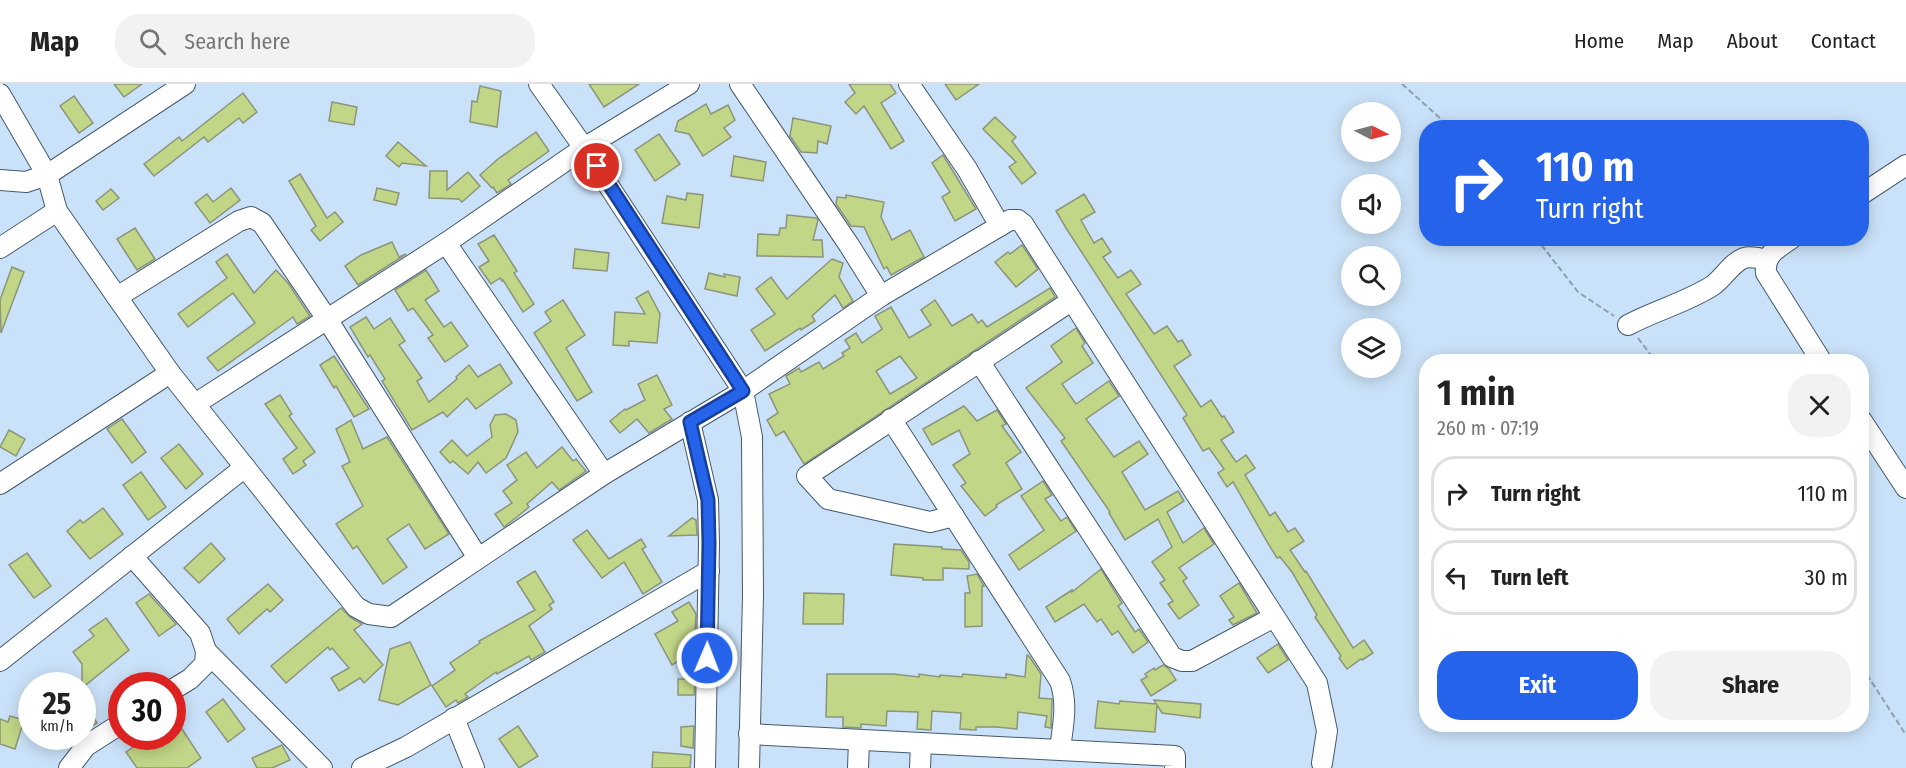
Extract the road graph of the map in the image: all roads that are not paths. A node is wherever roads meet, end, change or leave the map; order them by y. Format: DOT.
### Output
graph roads {
  1 [pos="539,84"];
  2 [pos="689,84"];
  3 [pos="740,84"];
  4 [pos="909,84"];
  5 [pos="173,88"];
  6 [pos="0,94"];
  7 [pos="584,148"];
  8 [pos="1906,165"];
  9 [pos="47,175"];
  10 [pos="0,180"];
  11 [pos="1869,189"];
  12 [pos="57,211"];
  13 [pos="1000,226"];
  14 [pos="446,243"];
  15 [pos="1780,246"];
  16 [pos="0,248"];
  17 [pos="1766,260"];
  18 [pos="881,296"];
  19 [pos="117,297"];
  20 [pos="1071,301"];
  21 [pos="327,319"];
  22 [pos="1628,325"];
  23 [pos="1817,354"];
  24 [pos="979,361"];
  25 [pos="170,373"];
  26 [pos="743,391"];
  27 [pos="195,404"];
  28 [pos="891,419"];
  29 [pos="690,422"];
  30 [pos="1869,432"];
  31 [pos="245,467"];
  32 [pos="604,474"];
  33 [pos="0,484"];
  34 [pos="1906,489"];
  35 [pos="954,516"];
  36 [pos="132,556"];
  37 [pos="478,558"];
  38 [pos="709,570"];
  39 [pos="1275,617"];
  40 [pos="206,651"];
  41 [pos="0,661"];
  42 [pos="186,681"];
  43 [pos="454,718"];
  44 [pos="108,732"];
  45 [pos="749,734"];
  46 [pos="859,740"];
  47 [pos="921,743"];
  48 [pos="1060,749"];
  49 [pos="1322,763"];
  50 [pos="69,768"];
  51 [pos="322,768"];
  52 [pos="362,768"];
  53 [pos="474,768"];
  54 [pos="705,768"];
  55 [pos="749,768"];
  56 [pos="858,768"];
  57 [pos="920,768"];
  58 [pos="1175,768"];
  1 -- 7 [label="street"];
  2 -- 7 [label="street"];
  3 -- 18 [label="street"];
  4 -- 13 [label="street"];
  5 -- 9 [label="street"];
  6 -- 9 [label="street"];
  7 -- 14 [label="street"];
  7 -- 26 [label="street"];
  8 -- 11 [label="street"];
  9 -- 10 [label="street"];
  9 -- 12 [label="street"];
  12 -- 16 [label="street"];
  12 -- 19 [label="street"];
  13 -- 18 [label="street"];
  13 -- 20 [label="street"];
  14 -- 21 [label="street"];
  14 -- 32 [label="street"];
  15 -- 17 [label="street"];
  17 -- 22 [label="street"];
  17 -- 23 [label="street"];
  18 -- 26 [label="street"];
  19 -- 21 [label="street"];
  19 -- 25 [label="street"];
  20 -- 24 [label="street"];
  20 -- 39 [label="street"];
  21 -- 27 [label="street"];
  21 -- 37 [label="street"];
  24 -- 28 [label="street"];
  24 -- 39 [label="street"];
  25 -- 27 [label="street"];
  25 -- 33 [label="street"];
  26 -- 29 [label="street"];
  26 -- 45 [label="street"];
  27 -- 31 [label="street"];
  28 -- 35 [label="street"];
  28 -- 35 [label="street"];
  29 -- 32 [label="street"];
  29 -- 38 [label="street"];
  30 -- 34 [label="street"];
  31 -- 36 [label="street"];
  31 -- 37 [label="street"];
  32 -- 37 [label="street"];
  35 -- 48 [label="street"];
  36 -- 40 [label="street"];
  36 -- 41 [label="street"];
  38 -- 43 [label="street"];
  38 -- 54 [label="street"];
  39 -- 49 [label="street"];
  40 -- 42 [label="street"];
  40 -- 51 [label="street"];
  43 -- 52 [label="street"];
  43 -- 53 [label="street"];
  44 -- 50 [label="street"];
  45 -- 46 [label="street"];
  45 -- 55 [label="street"];
  46 -- 47 [label="street"];
  46 -- 56 [label="street"];
  47 -- 48 [label="street"];
  47 -- 57 [label="street"];
  48 -- 58 [label="street"];
}
